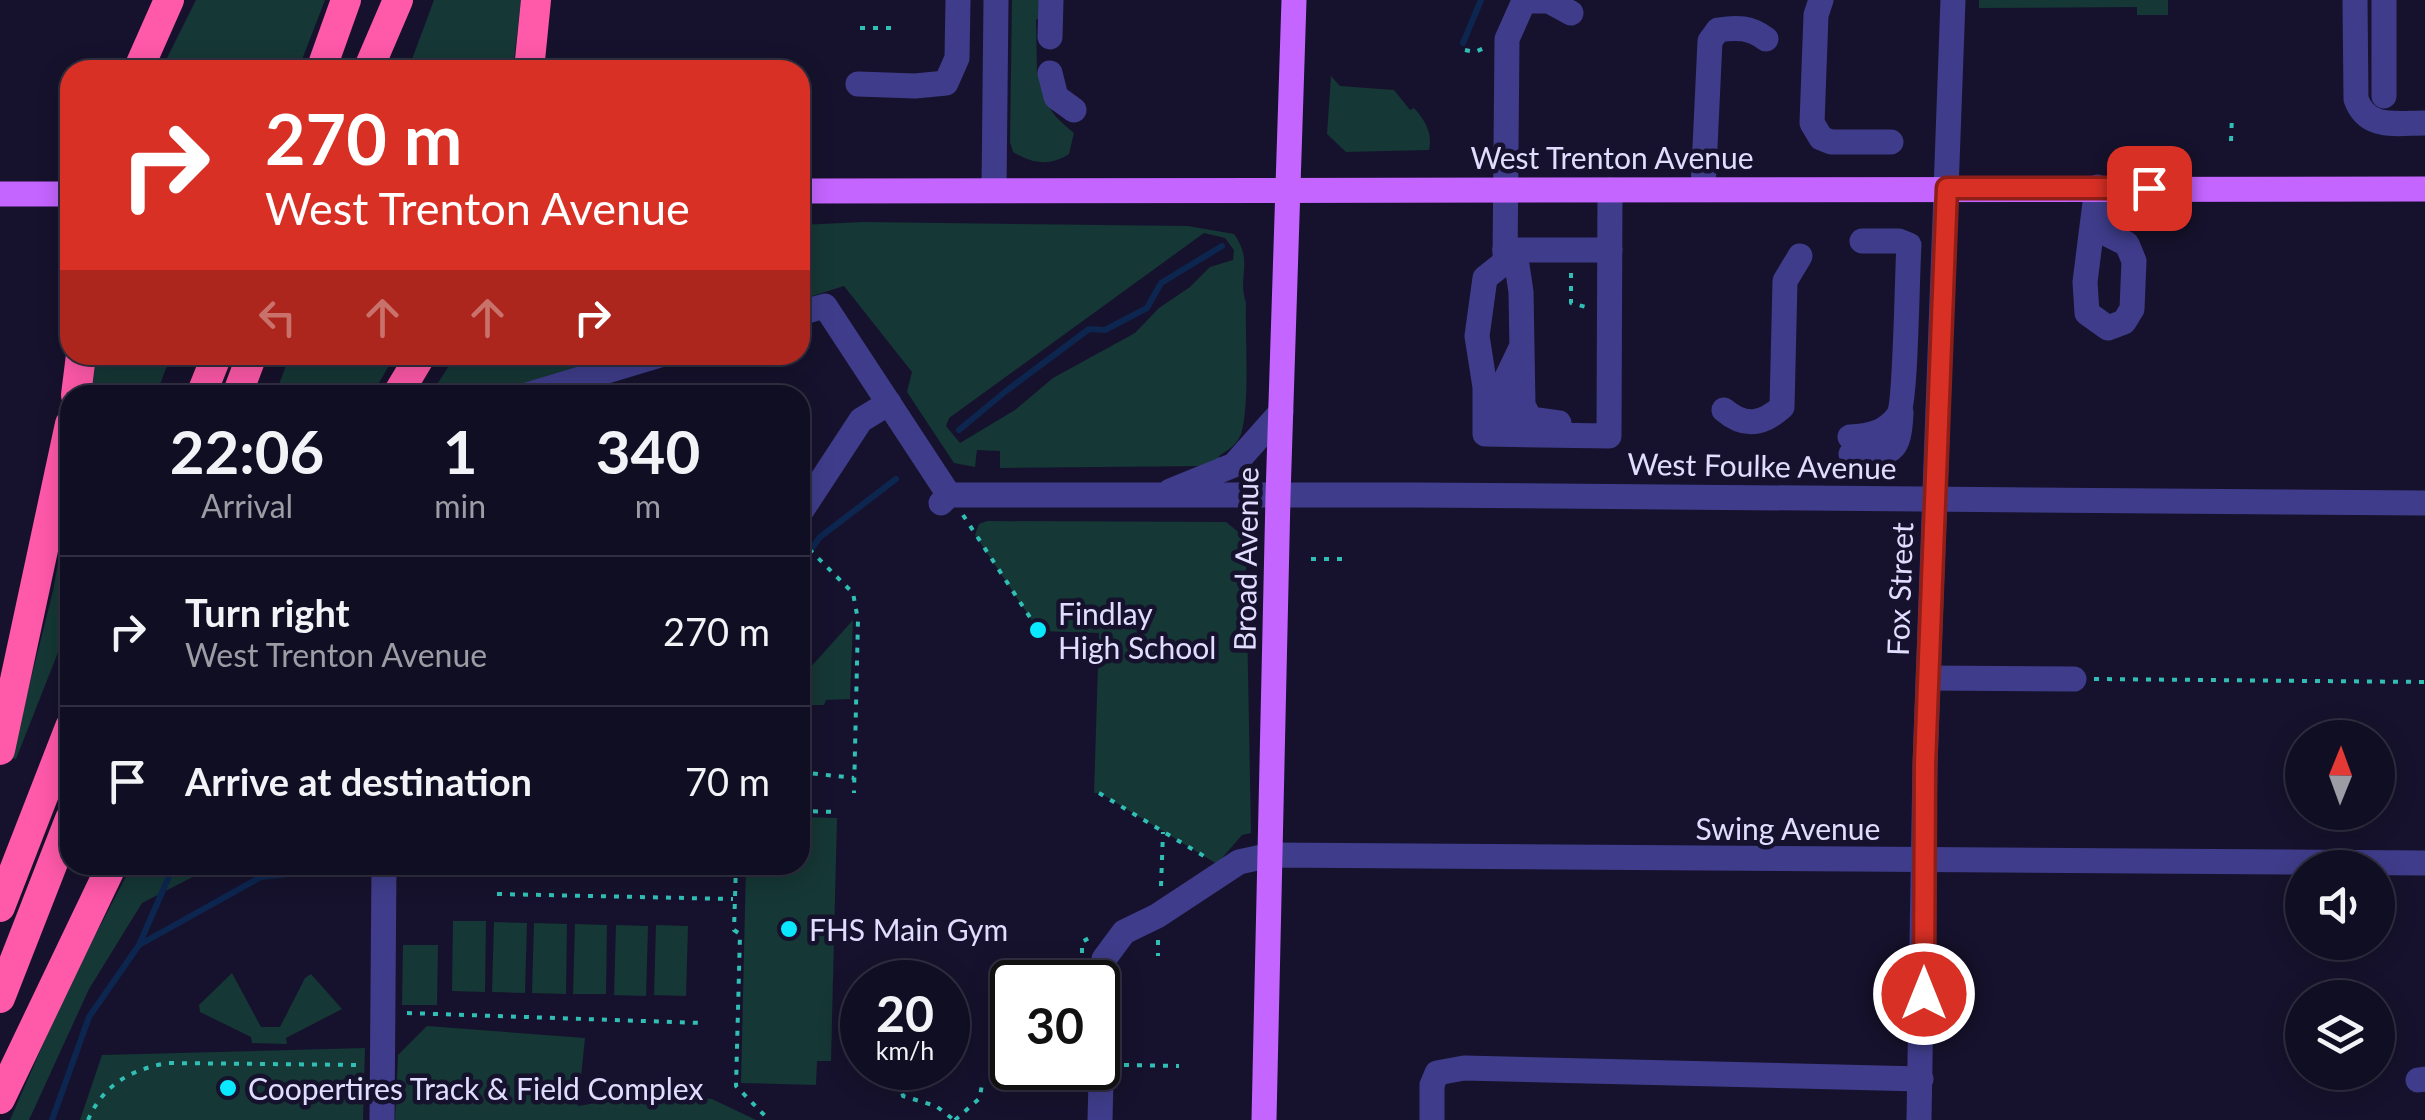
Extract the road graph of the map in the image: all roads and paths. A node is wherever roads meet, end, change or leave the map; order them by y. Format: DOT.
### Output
graph roads {
  1 [pos="170,0"];
  2 [pos="346,0"];
  3 [pos="398,0"];
  4 [pos="536,0"];
  5 [pos="958,0"];
  6 [pos="996,0"];
  7 [pos="1050,0"];
  8 [pos="1294,0"];
  9 [pos="1821,0"];
  10 [pos="1953,0"];
  11 [pos="2355,0"];
  12 [pos="2384,0"];
  13 [pos="1571,13"];
  14 [pos="860,28"];
  15 [pos="899,28"];
  16 [pos="1050,38"];
  17 [pos="1766,39"];
  18 [pos="143,60"];
  19 [pos="325,60"];
  20 [pos="372,60"];
  21 [pos="530,60"];
  22 [pos="1050,73"];
  23 [pos="858,84"];
  24 [pos="2384,96"];
  25 [pos="1074,110"];
  26 [pos="2232,116"];
  27 [pos="2425,123"];
  28 [pos="1891,142"];
  29 [pos="2231,142"];
  30 [pos="2097,186"];
  31 [pos="1947,188"];
  32 [pos="2425,188"];
  33 [pos="994,189"];
  34 [pos="1289,190"];
  35 [pos="1506,190"];
  36 [pos="1610,190"];
  37 [pos="1703,190"];
  38 [pos="810,191"];
  39 [pos="0,194"];
  40 [pos="60,194"];
  41 [pos="1862,241"];
  42 [pos="1505,250"];
  43 [pos="1610,250"];
  44 [pos="1800,256"];
  45 [pos="1610,285"];
  46 [pos="810,310"];
  47 [pos="627,365"];
  48 [pos="560,385"];
  49 [pos="889,403"];
  50 [pos="1724,410"];
  51 [pos="1281,412"];
  52 [pos="1850,445"];
  53 [pos="60,471"];
  54 [pos="1158,496"];
  55 [pos="1278,496"];
  56 [pos="810,498"];
  57 [pos="945,499"];
  58 [pos="1935,499"];
  59 [pos="2425,504"];
  60 [pos="810,549"];
  61 [pos="1312,559"];
  62 [pos="1346,560"];
  63 [pos="1039,631"];
  64 [pos="1929,678"];
  65 [pos="2074,679"];
  66 [pos="2425,682"];
  67 [pos="0,750"];
  68 [pos="60,753"];
  69 [pos="810,773"];
  70 [pos="854,778"];
  71 [pos="1100,793"];
  72 [pos="854,794"];
  73 [pos="810,811"];
  74 [pos="837,812"];
  75 [pos="1163,832"];
  76 [pos="60,844"];
  77 [pos="1271,855"];
  78 [pos="1924,861"];
  79 [pos="2425,862"];
  80 [pos="1217,864"];
  81 [pos="107,875"];
  82 [pos="384,875"];
  83 [pos="736,875"];
  84 [pos="497,894"];
  85 [pos="1160,895"];
  86 [pos="735,899"];
  87 [pos="0,907"];
  88 [pos="1104,960"];
  89 [pos="0,998"];
  90 [pos="382,1011"];
  91 [pos="703,1023"];
  92 [pos="1120,1064"];
  93 [pos="382,1066"];
  94 [pos="1179,1066"];
  95 [pos="1920,1079"];
  96 [pos="982,1083"];
  97 [pos="901,1090"];
  98 [pos="1101,1090"];
  99 [pos="0,1099"];
  100 [pos="88,1120"];
  101 [pos="382,1120"];
  102 [pos="769,1120"];
  103 [pos="954,1120"];
  104 [pos="1100,1120"];
  105 [pos="1264,1120"];
  106 [pos="1432,1120"];
  107 [pos="1919,1120"];
  1 -- 18 [label="highway"];
  2 -- 19 [label="highway"];
  3 -- 20 [label="highway"];
  4 -- 21 [label="highway"];
  5 -- 23 [label="street"];
  6 -- 33 [label="street"];
  7 -- 16 [label="street"];
  8 -- 34 [label="main road, Broad Avenue"];
  9 -- 28 [label="street"];
  10 -- 31 [label="street, Fox Street"];
  11 -- 27 [label="street"];
  12 -- 24 [label="street"];
  13 -- 35 [label="street"];
  14 -- 15 [label="path"];
  17 -- 37 [label="street"];
  22 -- 25 [label="street"];
  26 -- 29 [label="path"];
  30 -- 30 [label="street"];
  30 -- 31 [label="main road, West Trenton Avenue"];
  30 -- 32 [label="main road, West Trenton Avenue"];
  31 -- 37 [label="main road, West Trenton Avenue"];
  31 -- 58 [label="street, Fox Street"];
  33 -- 34 [label="main road, West Trenton Avenue"];
  33 -- 38 [label="main road, West Trenton Avenue"];
  34 -- 35 [label="main road, West Trenton Avenue"];
  34 -- 51 [label="main road, Broad Avenue"];
  35 -- 36 [label="main road, West Trenton Avenue"];
  35 -- 42 [label="street"];
  36 -- 37 [label="main road, West Trenton Avenue"];
  36 -- 43 [label="street"];
  39 -- 40 [label="main road"];
  41 -- 52 [label="street"];
  42 -- 43 [label="street"];
  42 -- 45 [label="street"];
  42 -- 45 [label="street"];
  43 -- 45 [label="street"];
  44 -- 50 [label="street"];
  46 -- 49 [label="street"];
  47 -- 48 [label="street"];
  49 -- 56 [label="street"];
  49 -- 57 [label="street"];
  51 -- 54 [label="street"];
  51 -- 55 [label="main road, Broad Avenue"];
  53 -- 67 [label="highway"];
  54 -- 55 [label="street, West Foulke Avenue"];
  54 -- 57 [label="street, West Foulke Avenue"];
  55 -- 58 [label="street, West Foulke Avenue"];
  55 -- 77 [label="main road, Broad Avenue"];
  57 -- 63 [label="path"];
  58 -- 59 [label="street, West Foulke Avenue"];
  58 -- 64 [label="street, Fox Street"];
  60 -- 70 [label="path"];
  61 -- 62 [label="path"];
  64 -- 65 [label="street"];
  64 -- 78 [label="street, Fox Street"];
  65 -- 66 [label="path"];
  68 -- 87 [label="highway"];
  69 -- 70 [label="path"];
  70 -- 72 [label="path"];
  71 -- 75 [label="path"];
  73 -- 74 [label="path"];
  75 -- 80 [label="path"];
  75 -- 85 [label="path"];
  76 -- 89 [label="highway"];
  77 -- 78 [label="street, Swing Avenue"];
  77 -- 88 [label="street"];
  77 -- 105 [label="main road, Broad Avenue"];
  78 -- 79 [label="street, Swing Avenue"];
  78 -- 95 [label="street, Fox Street"];
  81 -- 99 [label="highway"];
  82 -- 90 [label="street"];
  83 -- 86 [label="path"];
  84 -- 86 [label="path"];
  86 -- 102 [label="path"];
  90 -- 91 [label="path"];
  90 -- 93 [label="street"];
  92 -- 94 [label="path"];
  93 -- 100 [label="path"];
  93 -- 101 [label="street"];
  95 -- 106 [label="street"];
  95 -- 107 [label="street, Fox Street"];
  96 -- 103 [label="path"];
  97 -- 103 [label="path"];
  98 -- 104 [label="street"];
}
